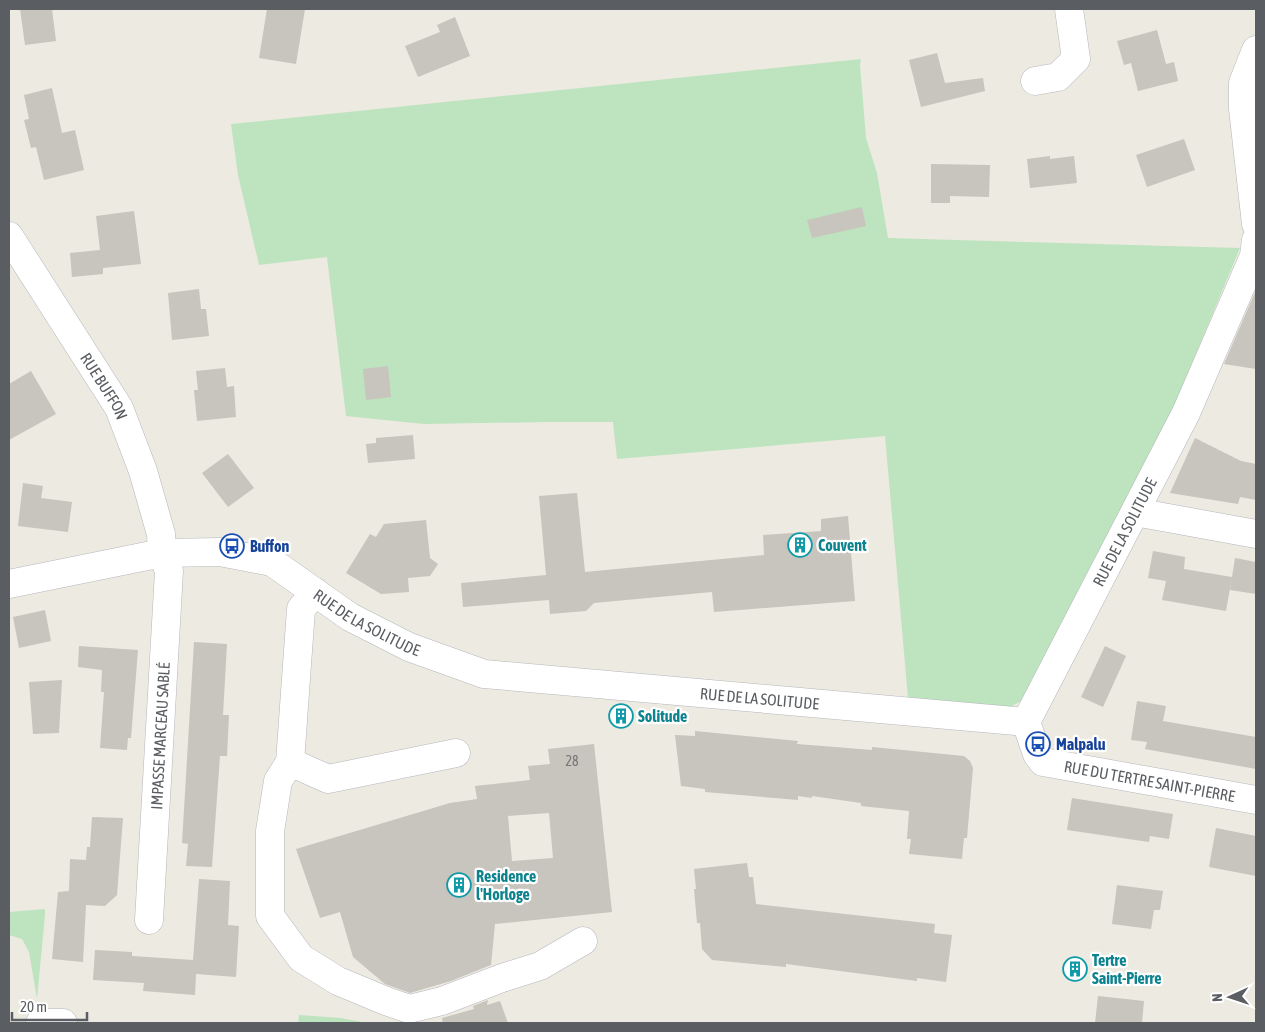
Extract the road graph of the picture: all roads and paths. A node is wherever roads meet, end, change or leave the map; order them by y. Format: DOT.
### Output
graph roads {
  1 [pos="1069,9"];
  2 [pos="1256,50"];
  3 [pos="1035,81"];
  4 [pos="1256,224"];
  5 [pos="9,236"];
  6 [pos="1255,251"];
  7 [pos="1134,512"];
  8 [pos="1256,534"];
  9 [pos="162,553"];
  10 [pos="9,584"];
  11 [pos="316,592"];
  12 [pos="1026,722"];
  13 [pos="456,753"];
  14 [pos="290,762"];
  15 [pos="1256,800"];
  16 [pos="149,920"];
  17 [pos="583,941"];
  18 [pos="40,1023"];
  19 [pos="64,1023"];
  1 -- 3 [label="street"];
  2 -- 4 [label="street"];
  5 -- 9 [label="street, RUE BUFFON"];
  6 -- 7 [label="street, RUE DE LA SOLITUDE"];
  7 -- 8 [label="street"];
  7 -- 12 [label="street, RUE DE LA SOLITUDE"];
  9 -- 10 [label="street, RUE DE LA SOLITUDE"];
  9 -- 11 [label="street, RUE DE LA SOLITUDE"];
  9 -- 16 [label="street, IMPASSE MARCEAU SABLÉ"];
  11 -- 12 [label="street, RUE DE LA SOLITUDE"];
  11 -- 14 [label="street"];
  12 -- 15 [label="street, RUE DU TERTRE SAINT-PIERRE"];
  13 -- 14 [label="street"];
  14 -- 17 [label="street"];
  18 -- 19 [label="street"];
}
